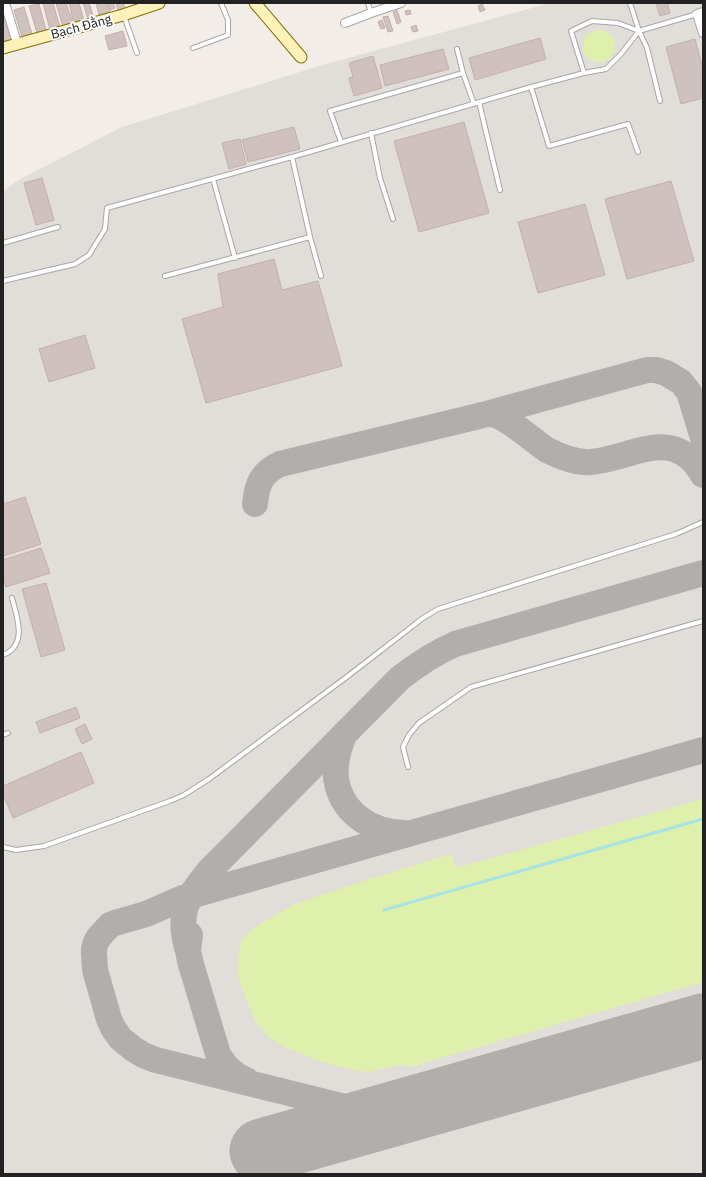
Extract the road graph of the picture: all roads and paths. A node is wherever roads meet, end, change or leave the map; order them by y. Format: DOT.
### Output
graph roads {
  1 [pos="5,3"];
  2 [pos="159,3"];
  3 [pos="221,3"];
  4 [pos="255,3"];
  5 [pos="368,3"];
  6 [pos="400,3"];
  7 [pos="630,3"];
  8 [pos="139,6"];
  9 [pos="371,13"];
  10 [pos="700,13"];
  11 [pos="123,15"];
  12 [pos="345,23"];
  13 [pos="639,31"];
  14 [pos="703,33"];
  15 [pos="17,43"];
  16 [pos="3,48"];
  17 [pos="193,48"];
  18 [pos="457,49"];
  19 [pos="137,54"];
  20 [pos="301,57"];
  21 [pos="463,73"];
  22 [pos="584,73"];
  23 [pos="531,87"];
  24 [pos="660,101"];
  25 [pos="477,103"];
  26 [pos="371,133"];
  27 [pos="341,142"];
  28 [pos="638,152"];
  29 [pos="292,156"];
  30 [pos="213,179"];
  31 [pos="500,190"];
  32 [pos="393,219"];
  33 [pos="58,227"];
  34 [pos="310,237"];
  35 [pos="3,242"];
  36 [pos="235,258"];
  37 [pos="165,276"];
  38 [pos="321,276"];
  39 [pos="3,281"];
  40 [pos="703,522"];
  41 [pos="12,598"];
  42 [pos="703,621"];
  43 [pos="3,655"];
  44 [pos="8,733"];
  45 [pos="3,735"];
  46 [pos="408,767"];
  47 [pos="3,847"];
  1 -- 15 [label="street"];
  2 -- 8 [label="street, Bạch Đằng"];
  3 -- 17 [label="lane"];
  4 -- 20 [label="street"];
  5 -- 9 [label="lane"];
  6 -- 9 [label="street"];
  7 -- 13 [label="lane"];
  8 -- 11 [label="street, Bạch Đằng"];
  9 -- 12 [label="street"];
  10 -- 13 [label="lane"];
  10 -- 14 [label="street"];
  11 -- 15 [label="street, Bạch Đằng"];
  11 -- 19 [label="lane"];
  13 -- 22 [label="lane"];
  13 -- 22 [label="lane"];
  13 -- 24 [label="lane"];
  15 -- 16 [label="street, Bạch Đằng"];
  18 -- 21 [label="lane"];
  21 -- 25 [label="lane"];
  21 -- 27 [label="lane"];
  22 -- 23 [label="lane"];
  23 -- 25 [label="lane"];
  23 -- 28 [label="lane"];
  25 -- 26 [label="lane"];
  25 -- 31 [label="lane"];
  26 -- 27 [label="lane"];
  26 -- 32 [label="lane"];
  27 -- 29 [label="lane"];
  29 -- 30 [label="lane"];
  29 -- 34 [label="lane"];
  30 -- 36 [label="lane"];
  30 -- 39 [label="lane"];
  33 -- 35 [label="lane"];
  34 -- 36 [label="lane"];
  34 -- 38 [label="lane"];
  36 -- 37 [label="lane"];
  40 -- 47 [label="lane"];
  41 -- 43 [label="lane"];
  42 -- 46 [label="lane"];
  44 -- 45 [label="lane"];
}
